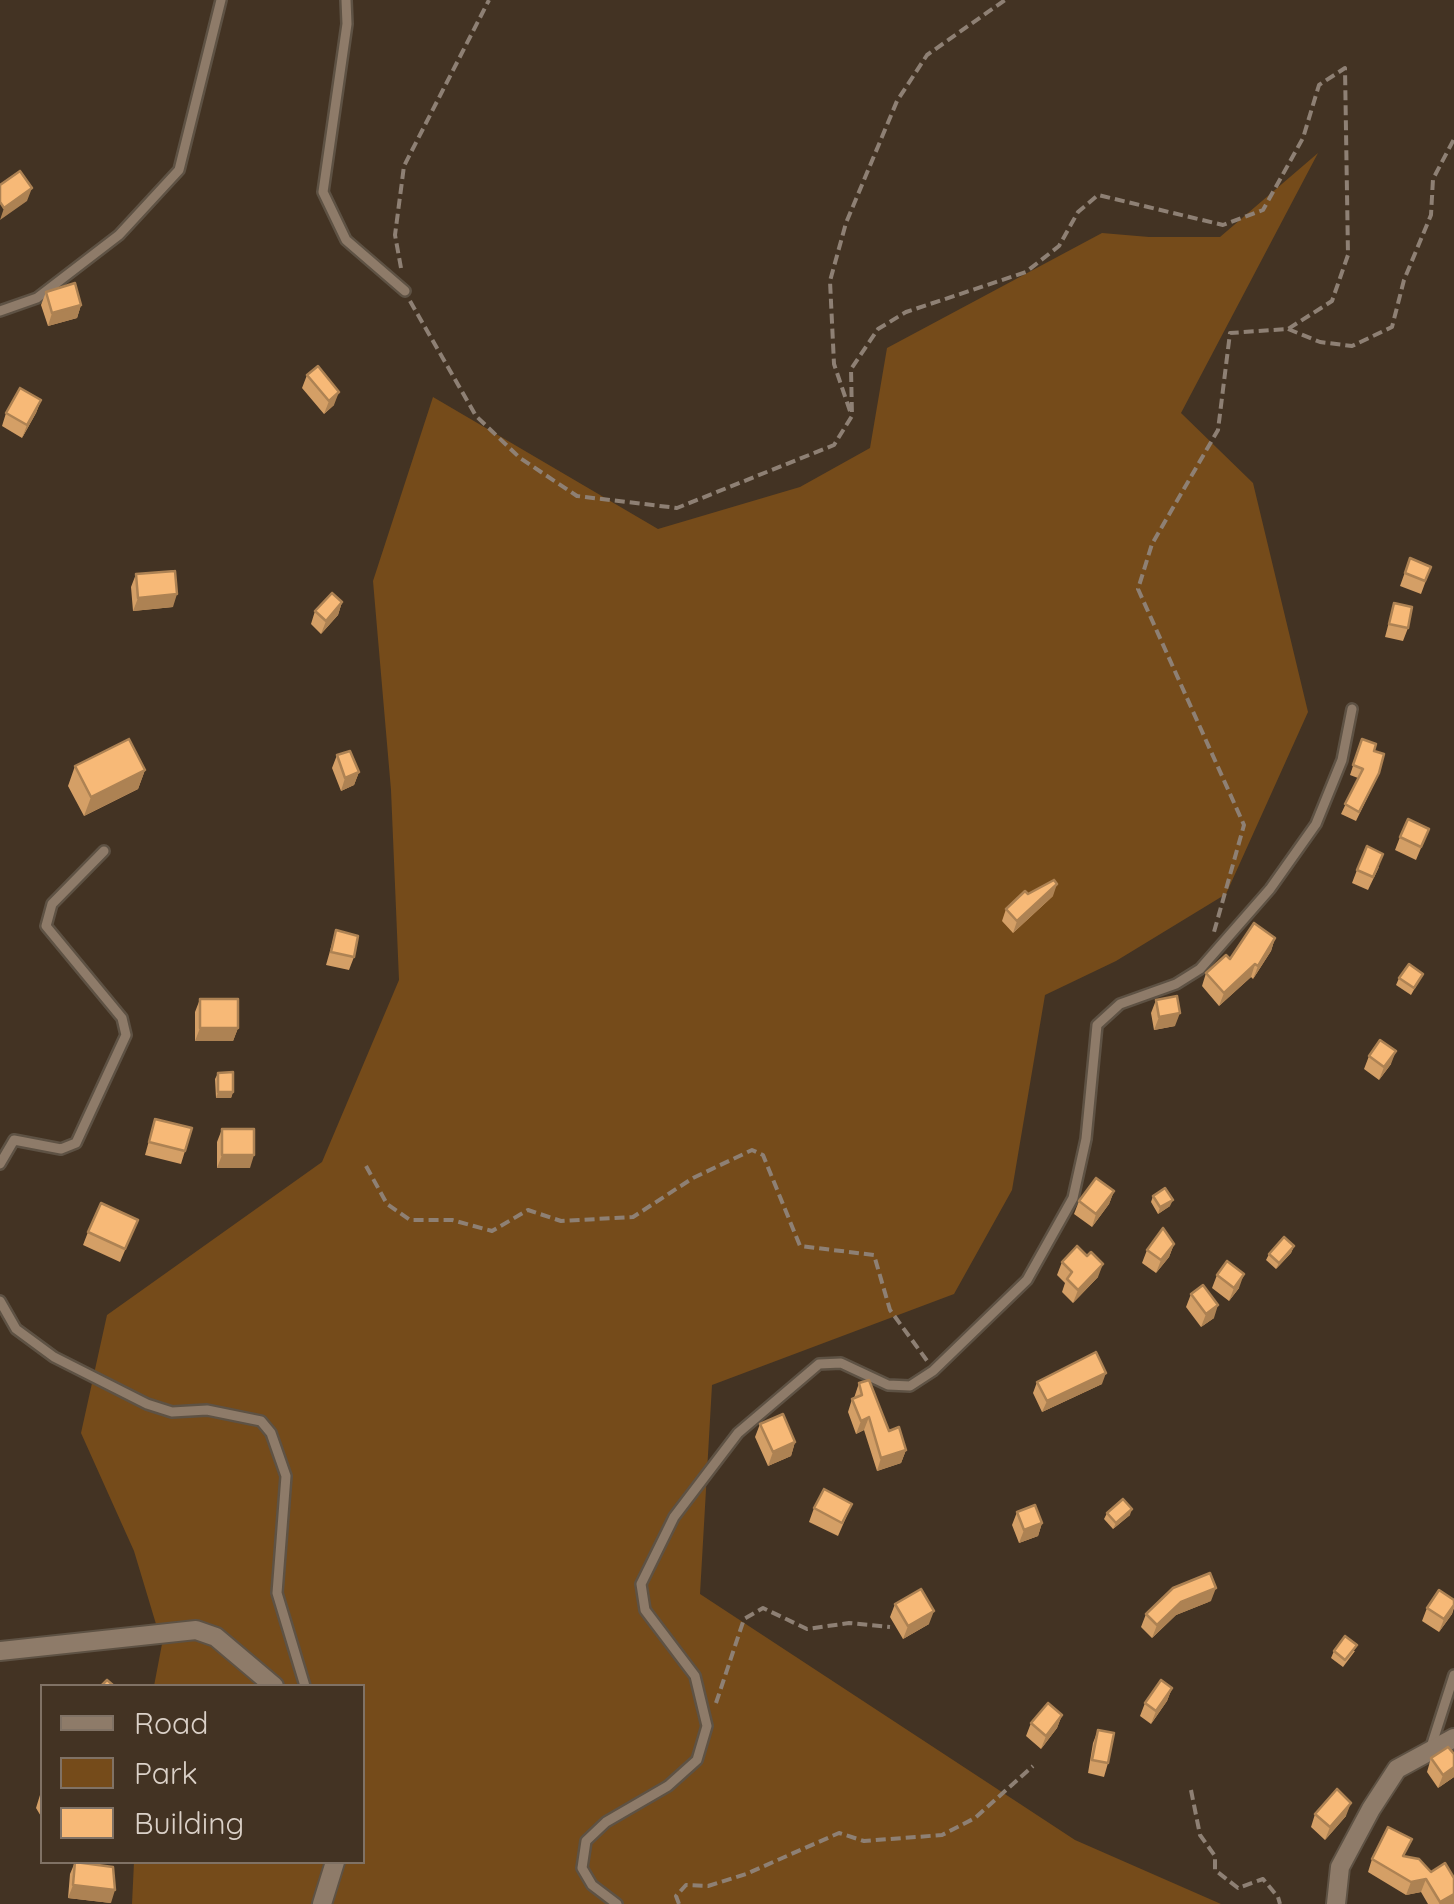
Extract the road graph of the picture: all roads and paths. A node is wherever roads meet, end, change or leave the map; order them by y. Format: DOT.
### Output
graph roads {
  1 [pos="221,0"];
  2 [pos="346,0"];
  3 [pos="488,0"];
  4 [pos="1005,0"];
  5 [pos="1454,139"];
  6 [pos="405,292"];
  7 [pos="0,311"];
  8 [pos="1288,330"];
  9 [pos="852,416"];
  10 [pos="1352,709"];
  11 [pos="104,852"];
  12 [pos="1213,934"];
  13 [pos="0,1164"];
  14 [pos="366,1166"];
  15 [pos="0,1301"];
  16 [pos="933,1371"];
  17 [pos="890,1628"];
  18 [pos="0,1651"];
  19 [pos="1454,1675"];
  20 [pos="272,1684"];
  21 [pos="304,1684"];
  22 [pos="706,1726"];
  23 [pos="1454,1738"];
  24 [pos="1429,1752"];
  25 [pos="1033,1766"];
  26 [pos="1190,1790"];
  27 [pos="334,1864"];
  28 [pos="322,1904"];
  29 [pos="617,1904"];
  30 [pos="679,1904"];
  31 [pos="1280,1904"];
  32 [pos="1336,1904"];
  1 -- 7 [label="lane"];
  2 -- 6 [label="lane"];
  3 -- 6 [label="path"];
  4 -- 9 [label="path"];
  5 -- 8 [label="path"];
  6 -- 9 [label="path"];
  8 -- 9 [label="path"];
  8 -- 12 [label="path"];
  10 -- 16 [label="lane"];
  11 -- 13 [label="lane"];
  14 -- 16 [label="path"];
  15 -- 21 [label="lane"];
  16 -- 22 [label="lane"];
  17 -- 22 [label="path"];
  18 -- 20 [label="street"];
  19 -- 24 [label="lane"];
  22 -- 29 [label="lane"];
  23 -- 24 [label="street"];
  24 -- 32 [label="street"];
  25 -- 30 [label="path"];
  26 -- 31 [label="path"];
  27 -- 28 [label="street"];
}
